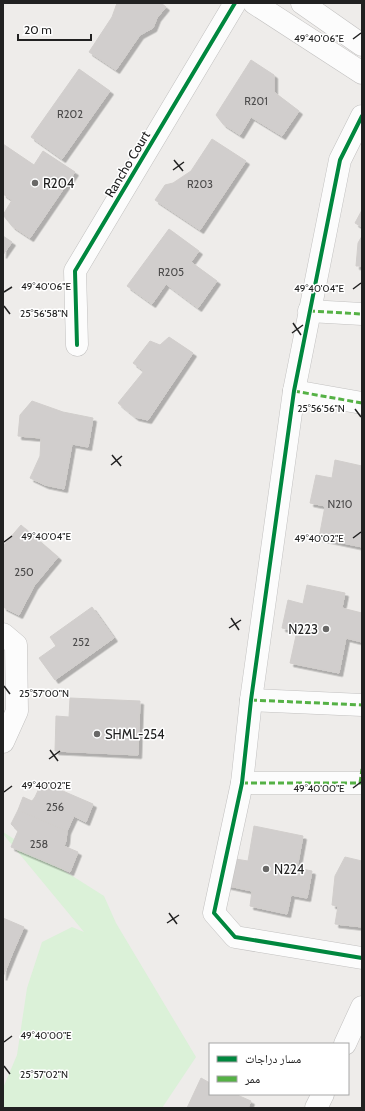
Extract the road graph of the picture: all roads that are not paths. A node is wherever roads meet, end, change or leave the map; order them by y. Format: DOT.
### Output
graph roads {
  1 [pos="235,3"];
  2 [pos="254,3"];
  3 [pos="302,3"];
  4 [pos="362,45"];
  5 [pos="362,73"];
  6 [pos="362,116"];
  7 [pos="309,310"];
  8 [pos="362,314"];
  9 [pos="76,345"];
  10 [pos="294,390"];
  11 [pos="362,403"];
  12 [pos="3,634"];
  13 [pos="251,700"];
  14 [pos="362,705"];
  15 [pos="3,742"];
  16 [pos="361,778"];
  17 [pos="242,783"];
  18 [pos="362,958"];
  19 [pos="362,1007"];
  20 [pos="345,1043"];
  21 [pos="322,1095"];
  22 [pos="316,1108"];
  1 -- 9 [label="street, Rancho Court"];
  2 -- 5 [label="street"];
  3 -- 4 [label="street"];
  6 -- 7 [label="street"];
  7 -- 8 [label="street"];
  7 -- 10 [label="street"];
  10 -- 11 [label="street"];
  10 -- 13 [label="street"];
  12 -- 15 [label="street"];
  13 -- 14 [label="street"];
  13 -- 17 [label="street"];
  16 -- 17 [label="street"];
  17 -- 18 [label="street"];
  19 -- 20 [label="street"];
  21 -- 22 [label="street"];
}
